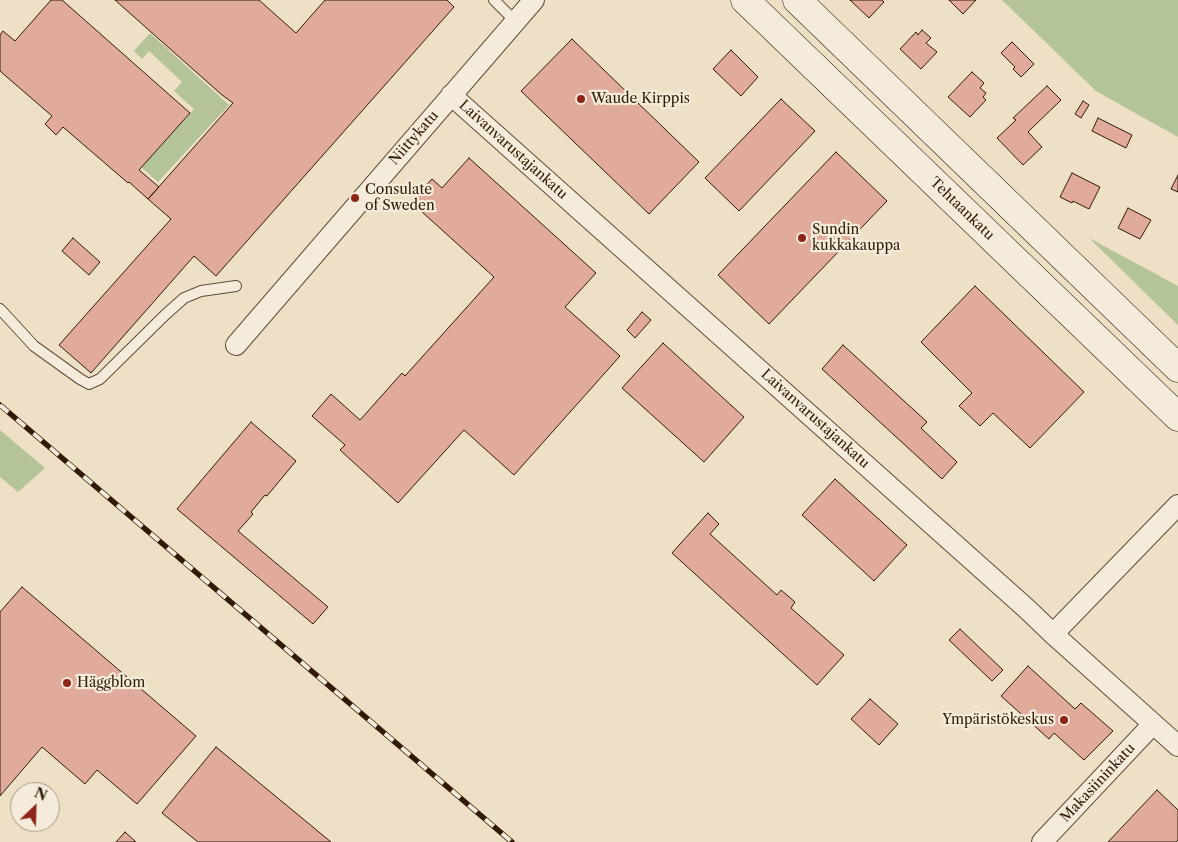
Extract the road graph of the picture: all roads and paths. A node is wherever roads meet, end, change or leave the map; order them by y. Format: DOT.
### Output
graph roads {
  1 [pos="494,0"];
  2 [pos="534,0"];
  3 [pos="745,0"];
  4 [pos="797,0"];
  5 [pos="516,21"];
  6 [pos="451,94"];
  7 [pos="236,286"];
  8 [pos="0,309"];
  9 [pos="236,345"];
  10 [pos="1178,368"];
  11 [pos="1178,417"];
  12 [pos="1178,505"];
  13 [pos="1053,634"];
  14 [pos="1153,724"];
  15 [pos="1178,746"];
  16 [pos="1042,842"];
  1 -- 5 [label="lane"];
  2 -- 5 [label="street, Niittykatu"];
  3 -- 11 [label="main road, Tehtaankatu"];
  4 -- 10 [label="main road"];
  5 -- 6 [label="street, Niittykatu"];
  6 -- 9 [label="street, Niittykatu"];
  6 -- 13 [label="street, Laivanvarustajankatu"];
  7 -- 8 [label="lane"];
  12 -- 13 [label="street"];
  13 -- 14 [label="street, Laivanvarustajankatu"];
  14 -- 15 [label="street, Laivanvarustajankatu"];
  14 -- 16 [label="street, Makasiininkatu"];
}
